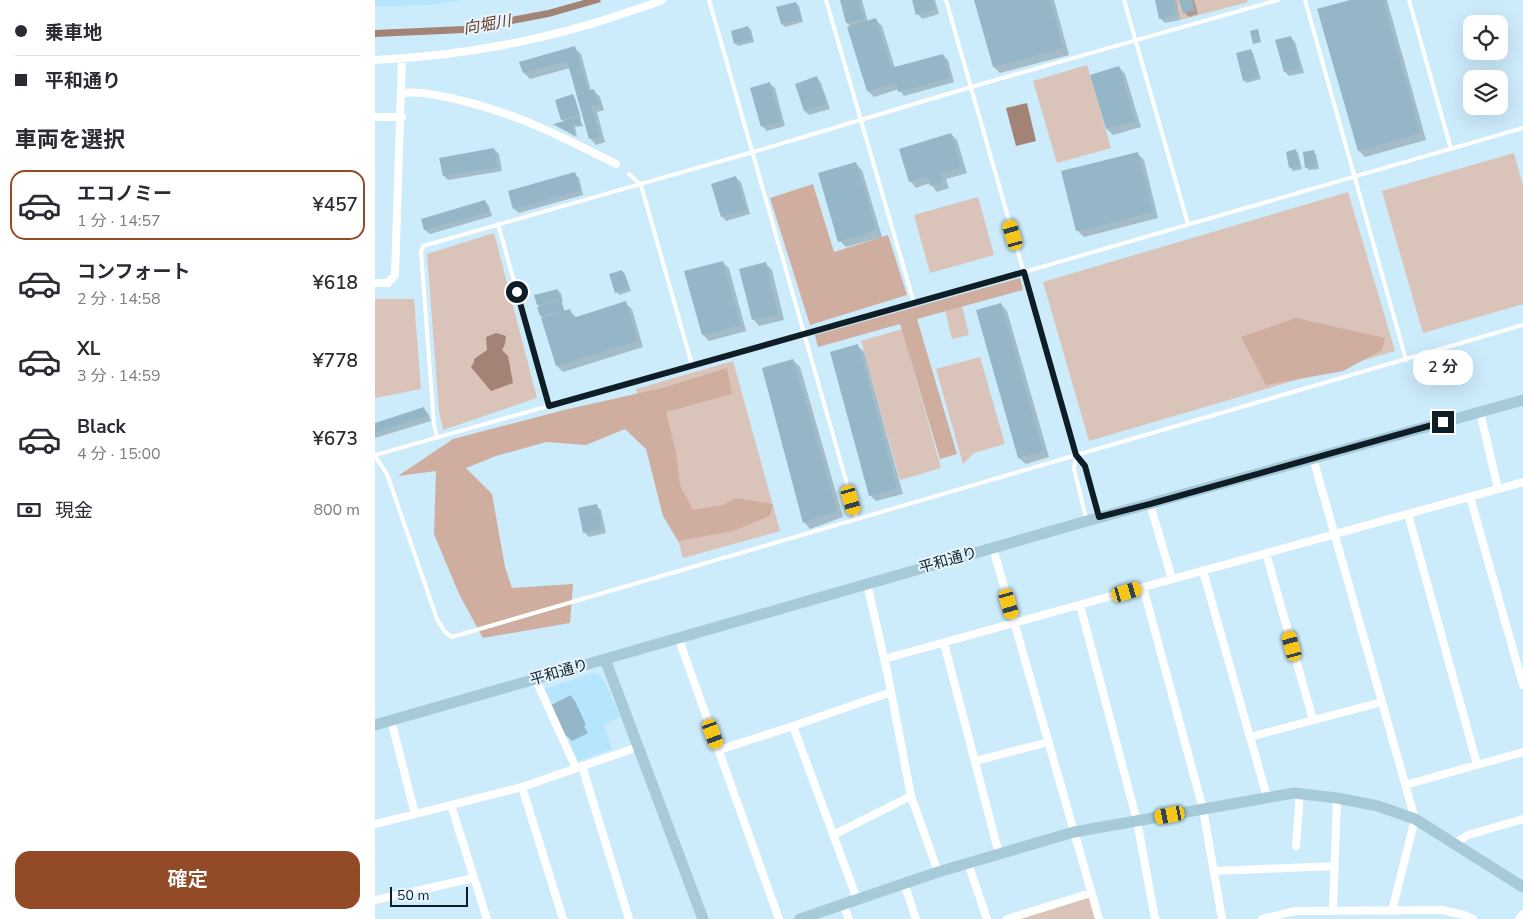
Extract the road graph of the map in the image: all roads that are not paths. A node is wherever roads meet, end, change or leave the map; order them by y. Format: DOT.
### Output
graph roads {
  1 [pos="662,0"];
  2 [pos="709,0"];
  3 [pos="826,0"];
  4 [pos="946,0"];
  5 [pos="1123,0"];
  6 [pos="1278,0"];
  7 [pos="1305,0"];
  8 [pos="1409,0"];
  9 [pos="1136,41"];
  10 [pos="402,59"];
  11 [pos="375,60"];
  12 [pos="971,87"];
  13 [pos="402,93"];
  14 [pos="375,117"];
  15 [pos="402,118"];
  16 [pos="860,119"];
  17 [pos="1523,128"];
  18 [pos="1451,149"];
  19 [pos="753,152"];
  20 [pos="616,164"];
  21 [pos="629,174"];
  22 [pos="1354,176"];
  23 [pos="641,185"];
  24 [pos="498,224"];
  25 [pos="1188,224"];
  26 [pos="1024,272"];
  27 [pos="375,283"];
  28 [pos="913,302"];
  29 [pos="1523,325"];
  30 [pos="804,333"];
  31 [pos="1406,360"];
  32 [pos="692,365"];
  33 [pos="1523,400"];
  34 [pos="549,406"];
  35 [pos="1480,412"];
  36 [pos="437,438"];
  37 [pos="1076,455"];
  38 [pos="375,456"];
  39 [pos="1313,458"];
  40 [pos="1523,482"];
  41 [pos="1498,489"];
  42 [pos="1470,497"];
  43 [pos="1150,504"];
  44 [pos="1408,514"];
  45 [pos="1099,517"];
  46 [pos="857,519"];
  47 [pos="1087,520"];
  48 [pos="1335,534"];
  49 [pos="993,548"];
  50 [pos="1266,553"];
  51 [pos="1203,571"];
  52 [pos="1172,579"];
  53 [pos="867,583"];
  54 [pos="1143,587"];
  55 [pos="1079,605"];
  56 [pos="1015,623"];
  57 [pos="678,637"];
  58 [pos="944,642"];
  59 [pos="605,659"];
  60 [pos="884,659"];
  61 [pos="535,678"];
  62 [pos="1523,685"];
  63 [pos="891,692"];
  64 [pos="1382,702"];
  65 [pos="391,720"];
  66 [pos="1313,720"];
  67 [pos="375,725"];
  68 [pos="793,726"];
  69 [pos="1249,737"];
  70 [pos="1049,742"];
  71 [pos="638,747"];
  72 [pos="719,750"];
  73 [pos="1523,752"];
  74 [pos="975,761"];
  75 [pos="1477,764"];
  76 [pos="579,767"];
  77 [pos="1405,785"];
  78 [pos="522,787"];
  79 [pos="1300,793"];
  80 [pos="911,796"];
  81 [pos="1267,796"];
  82 [pos="1337,798"];
  83 [pos="451,805"];
  84 [pos="1203,808"];
  85 [pos="415,814"];
  86 [pos="1415,819"];
  87 [pos="1523,819"];
  88 [pos="1137,821"];
  89 [pos="375,824"];
  90 [pos="1074,832"];
  91 [pos="833,835"];
  92 [pos="1455,843"];
  93 [pos="1296,846"];
  94 [pos="999,854"];
  95 [pos="968,863"];
  96 [pos="1335,866"];
  97 [pos="1214,871"];
  98 [pos="938,872"];
  99 [pos="474,878"];
  100 [pos="905,883"];
  101 [pos="1521,883"];
  102 [pos="1091,893"];
  103 [pos="857,899"];
  104 [pos="375,900"];
  105 [pos="843,904"];
  106 [pos="1333,911"];
  107 [pos="1392,911"];
  108 [pos="1523,914"];
  109 [pos="487,919"];
  110 [pos="563,919"];
  111 [pos="629,919"];
  112 [pos="703,919"];
  113 [pos="779,919"];
  114 [pos="800,919"];
  115 [pos="849,919"];
  116 [pos="915,919"];
  117 [pos="987,919"];
  118 [pos="1007,919"];
  119 [pos="1099,919"];
  120 [pos="1155,919"];
  121 [pos="1222,919"];
  122 [pos="1262,919"];
  123 [pos="1473,919"];
  124 [pos="1519,919"];
  1 -- 10 [label="street"];
  2 -- 19 [label="lane"];
  3 -- 16 [label="lane"];
  4 -- 12 [label="lane"];
  5 -- 9 [label="lane"];
  6 -- 9 [label="lane"];
  7 -- 22 [label="lane"];
  8 -- 18 [label="lane"];
  9 -- 12 [label="lane"];
  9 -- 25 [label="lane"];
  10 -- 11 [label="street"];
  10 -- 13 [label="street"];
  12 -- 16 [label="lane"];
  12 -- 26 [label="lane"];
  13 -- 15 [label="street"];
  13 -- 20 [label="street"];
  14 -- 15 [label="street"];
  15 -- 27 [label="street"];
  16 -- 19 [label="lane"];
  16 -- 28 [label="lane"];
  17 -- 18 [label="lane"];
  18 -- 22 [label="lane"];
  19 -- 23 [label="lane"];
  19 -- 30 [label="lane"];
  21 -- 23 [label="lane"];
  22 -- 25 [label="lane"];
  22 -- 31 [label="lane"];
  23 -- 24 [label="lane"];
  23 -- 32 [label="lane"];
  24 -- 34 [label="lane"];
  24 -- 36 [label="lane"];
  25 -- 26 [label="lane"];
  26 -- 28 [label="lane"];
  26 -- 37 [label="lane"];
  28 -- 30 [label="lane"];
  29 -- 31 [label="lane"];
  30 -- 32 [label="lane"];
  30 -- 46 [label="lane"];
  31 -- 37 [label="lane"];
  32 -- 34 [label="lane"];
  33 -- 35 [label="street, 平和通り"];
  34 -- 36 [label="lane"];
  35 -- 39 [label="street, 平和通り"];
  35 -- 41 [label="street"];
  36 -- 38 [label="lane"];
  37 -- 45 [label="lane"];
  37 -- 46 [label="lane"];
  37 -- 47 [label="lane"];
  38 -- 46 [label="lane"];
  39 -- 43 [label="street, 平和通り"];
  39 -- 48 [label="street"];
  40 -- 41 [label="street"];
  41 -- 42 [label="street"];
  42 -- 44 [label="street"];
  42 -- 62 [label="street"];
  43 -- 45 [label="street, 平和通り"];
  43 -- 52 [label="street"];
  44 -- 48 [label="street"];
  44 -- 75 [label="street"];
  45 -- 47 [label="street, 平和通り"];
  47 -- 49 [label="street, 平和通り"];
  48 -- 50 [label="street"];
  48 -- 64 [label="street"];
  49 -- 53 [label="street, 平和通り"];
  49 -- 56 [label="street"];
  50 -- 51 [label="street"];
  50 -- 66 [label="street"];
  51 -- 52 [label="street"];
  51 -- 69 [label="street"];
  52 -- 54 [label="street"];
  53 -- 57 [label="street, 平和通り"];
  53 -- 60 [label="street"];
  54 -- 55 [label="street"];
  54 -- 84 [label="street"];
  55 -- 56 [label="street"];
  55 -- 88 [label="street"];
  56 -- 58 [label="street"];
  56 -- 70 [label="street"];
  57 -- 59 [label="street, 平和通り"];
  57 -- 72 [label="street"];
  58 -- 60 [label="street"];
  58 -- 74 [label="street"];
  59 -- 61 [label="street, 平和通り"];
  59 -- 71 [label="street"];
  60 -- 63 [label="street"];
  61 -- 65 [label="street, 平和通り"];
  61 -- 76 [label="street"];
  63 -- 68 [label="street"];
  63 -- 80 [label="street"];
  64 -- 66 [label="street"];
  64 -- 77 [label="street"];
  65 -- 67 [label="street, 平和通り"];
  65 -- 85 [label="street"];
  66 -- 69 [label="street"];
  68 -- 72 [label="street"];
  68 -- 91 [label="street"];
  69 -- 81 [label="street"];
  70 -- 74 [label="street"];
  70 -- 90 [label="street"];
  71 -- 76 [label="street"];
  71 -- 112 [label="street"];
  72 -- 113 [label="street"];
  73 -- 75 [label="street"];
  74 -- 94 [label="street"];
  75 -- 77 [label="street"];
  76 -- 78 [label="street"];
  76 -- 111 [label="street"];
  77 -- 86 [label="street"];
  78 -- 83 [label="street"];
  78 -- 110 [label="street"];
  79 -- 81 [label="street"];
  79 -- 82 [label="street"];
  79 -- 93 [label="street"];
  80 -- 91 [label="street"];
  80 -- 98 [label="street"];
  81 -- 84 [label="street"];
  82 -- 86 [label="street"];
  82 -- 96 [label="street"];
  83 -- 85 [label="street"];
  83 -- 99 [label="street"];
  84 -- 88 [label="street"];
  84 -- 97 [label="street"];
  85 -- 89 [label="street"];
  86 -- 92 [label="street"];
  86 -- 107 [label="street"];
  87 -- 92 [label="street"];
  88 -- 90 [label="street"];
  88 -- 120 [label="street"];
  90 -- 94 [label="street"];
  90 -- 102 [label="street"];
  91 -- 103 [label="street"];
  92 -- 101 [label="street"];
  94 -- 95 [label="street"];
  95 -- 98 [label="street"];
  95 -- 117 [label="street"];
  96 -- 97 [label="street"];
  96 -- 106 [label="street"];
  97 -- 121 [label="street"];
  98 -- 100 [label="street"];
  99 -- 104 [label="street"];
  99 -- 109 [label="street"];
  100 -- 103 [label="street"];
  100 -- 116 [label="street"];
  102 -- 118 [label="street"];
  102 -- 119 [label="street"];
  103 -- 105 [label="street"];
  105 -- 114 [label="street"];
  105 -- 115 [label="street"];
  106 -- 107 [label="street"];
  106 -- 122 [label="street"];
  107 -- 123 [label="street"];
  108 -- 124 [label="street"];
}
